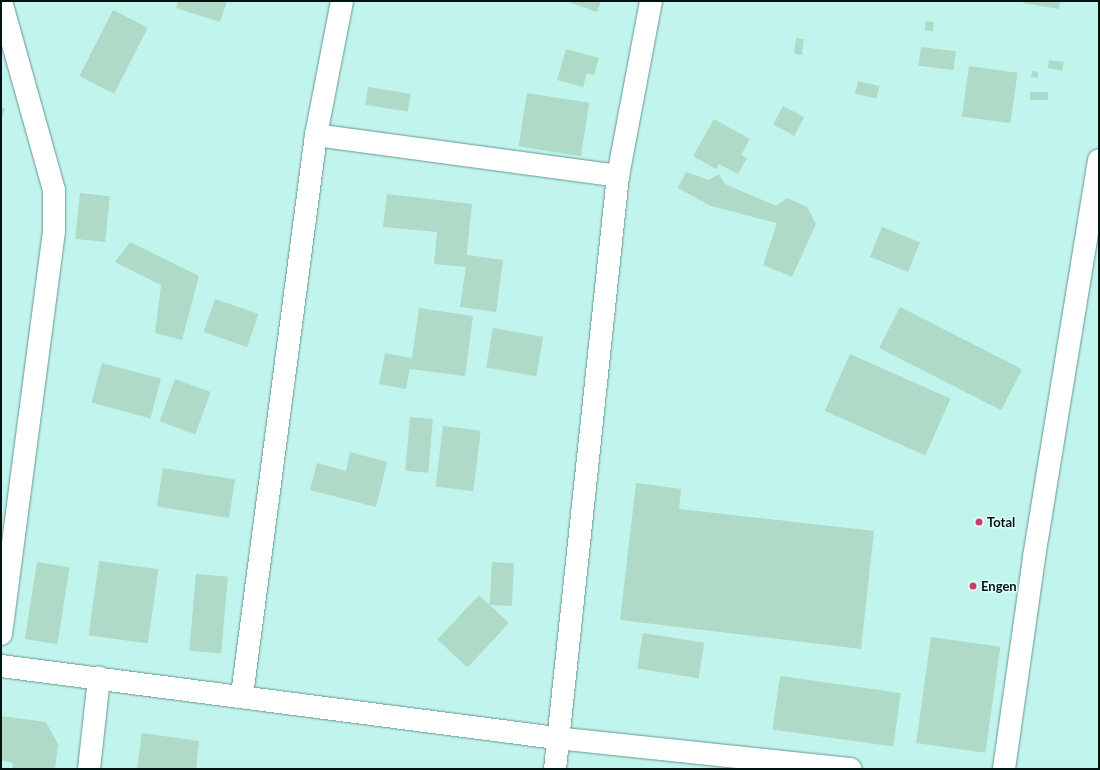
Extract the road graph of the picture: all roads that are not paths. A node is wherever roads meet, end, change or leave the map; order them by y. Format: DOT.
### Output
graph roads {
  1 [pos="1,1"];
  2 [pos="342,1"];
  3 [pos="651,1"];
  4 [pos="316,135"];
  5 [pos="1099,160"];
  6 [pos="618,176"];
  7 [pos="1,634"];
  8 [pos="1,666"];
  9 [pos="99,678"];
  10 [pos="242,695"];
  11 [pos="556,738"];
  12 [pos="90,769"];
  13 [pos="554,769"];
  14 [pos="850,769"];
  15 [pos="1004,769"];
  1 -- 7 [label="street"];
  2 -- 4 [label="street"];
  3 -- 6 [label="street"];
  4 -- 6 [label="street"];
  4 -- 10 [label="street"];
  5 -- 15 [label="street"];
  6 -- 11 [label="street"];
  8 -- 9 [label="street"];
  9 -- 10 [label="street"];
  9 -- 12 [label="street"];
  10 -- 11 [label="street"];
  11 -- 13 [label="street"];
  11 -- 14 [label="street"];
}
